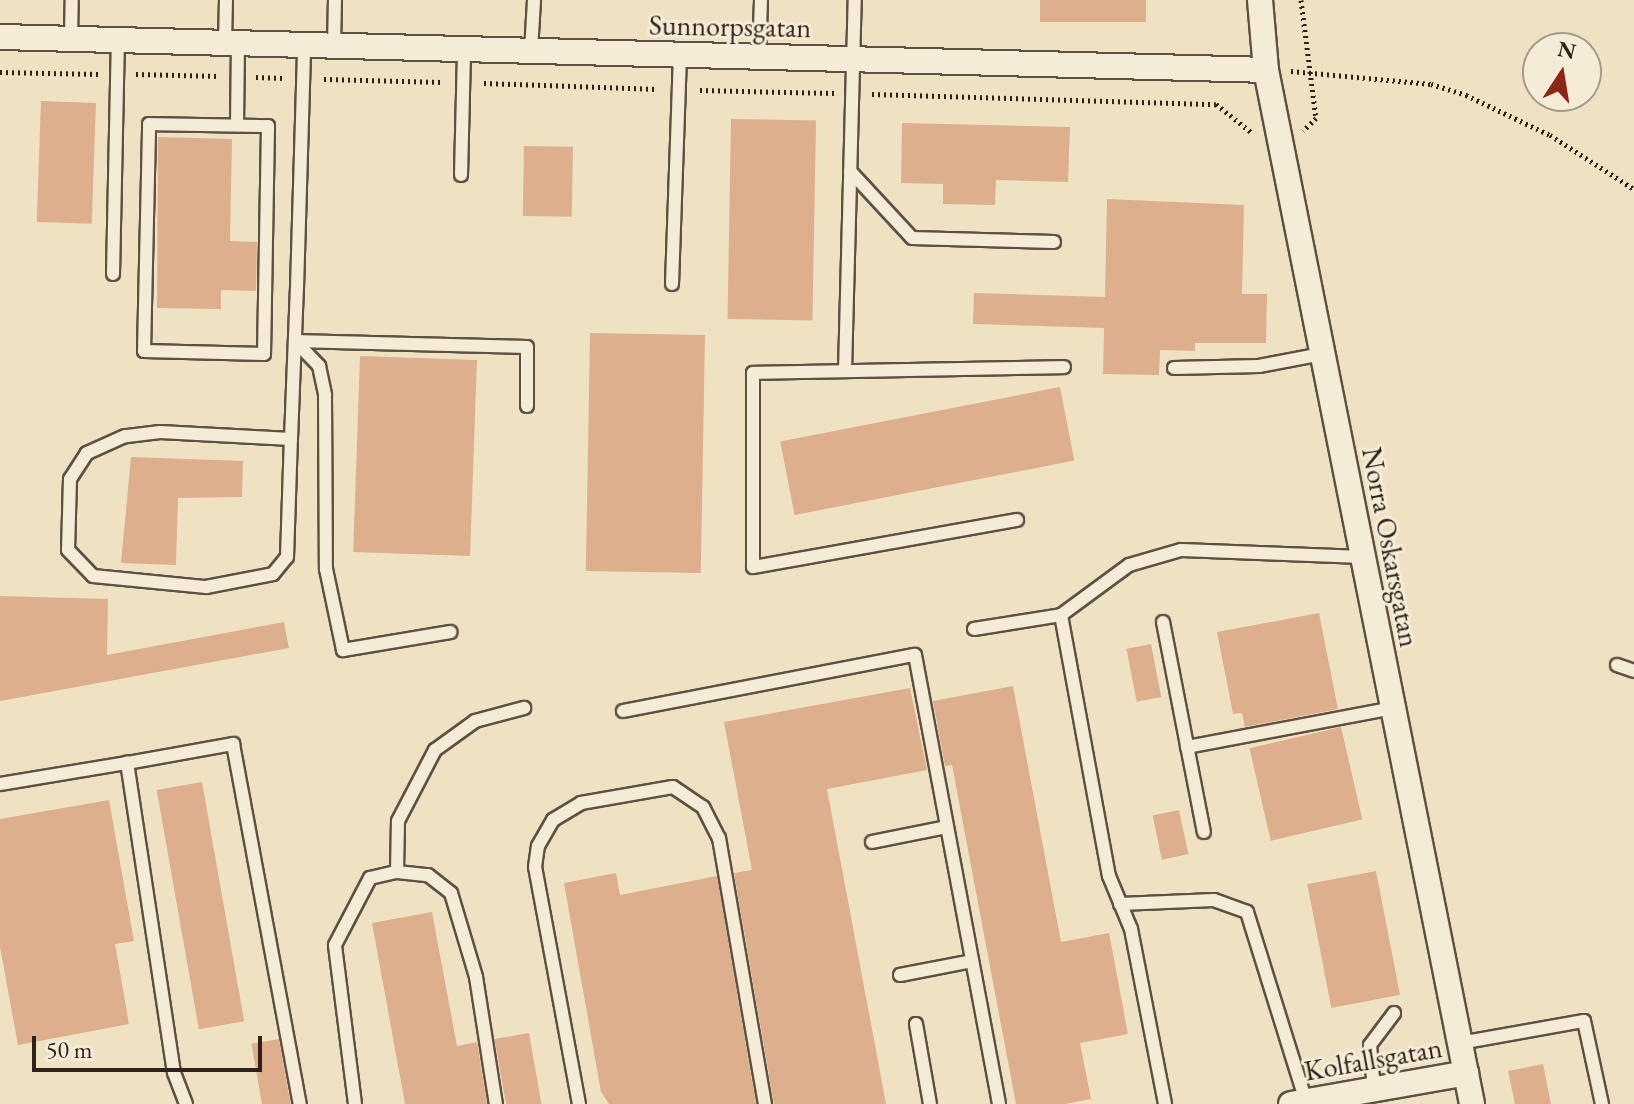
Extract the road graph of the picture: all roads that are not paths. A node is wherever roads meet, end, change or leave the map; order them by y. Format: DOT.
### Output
graph roads {
  1 [pos="72,0"];
  2 [pos="226,0"];
  3 [pos="335,0"];
  4 [pos="534,0"];
  5 [pos="761,0"];
  6 [pos="855,0"];
  7 [pos="1260,0"];
  8 [pos="0,37"];
  9 [pos="71,39"];
  10 [pos="118,40"];
  11 [pos="232,43"];
  12 [pos="304,45"];
  13 [pos="334,46"];
  14 [pos="464,49"];
  15 [pos="531,51"];
  16 [pos="680,55"];
  17 [pos="759,57"];
  18 [pos="853,59"];
  19 [pos="1266,70"];
  20 [pos="237,125"];
  21 [pos="850,171"];
  22 [pos="461,175"];
  23 [pos="1054,242"];
  24 [pos="113,274"];
  25 [pos="672,284"];
  26 [pos="295,341"];
  27 [pos="1322,354"];
  28 [pos="1064,367"];
  29 [pos="1174,368"];
  30 [pos="845,371"];
  31 [pos="527,406"];
  32 [pos="291,439"];
  33 [pos="1017,520"];
  34 [pos="1363,557"];
  35 [pos="1061,615"];
  36 [pos="1163,622"];
  37 [pos="974,629"];
  38 [pos="450,632"];
  39 [pos="1617,665"];
  40 [pos="1634,671"];
  41 [pos="524,708"];
  42 [pos="1393,708"];
  43 [pos="623,711"];
  44 [pos="1187,747"];
  45 [pos="127,763"];
  46 [pos="0,784"];
  47 [pos="947,827"];
  48 [pos="1204,832"];
  49 [pos="872,842"];
  50 [pos="397,872"];
  51 [pos="1120,904"];
  52 [pos="972,961"];
  53 [pos="900,975"];
  54 [pos="1394,1013"];
  55 [pos="916,1024"];
  56 [pos="1460,1043"];
  57 [pos="1466,1073"];
  58 [pos="1374,1089"];
  59 [pos="1298,1102"];
  60 [pos="186,1104"];
  61 [pos="300,1104"];
  62 [pos="355,1104"];
  63 [pos="496,1104"];
  64 [pos="579,1104"];
  65 [pos="765,1104"];
  66 [pos="930,1104"];
  67 [pos="999,1104"];
  68 [pos="1165,1104"];
  69 [pos="1472,1104"];
  70 [pos="1602,1104"];
  1 -- 9 [label="lane"];
  2 -- 11 [label="lane"];
  3 -- 13 [label="lane"];
  4 -- 15 [label="lane"];
  5 -- 17 [label="lane"];
  6 -- 18 [label="lane"];
  7 -- 19 [label="street, Norra Oskarsgatan"];
  8 -- 9 [label="street, Sunnorpsgatan"];
  9 -- 10 [label="street, Sunnorpsgatan"];
  10 -- 11 [label="street, Sunnorpsgatan"];
  10 -- 24 [label="lane"];
  11 -- 12 [label="street, Sunnorpsgatan"];
  11 -- 20 [label="lane"];
  12 -- 13 [label="street, Sunnorpsgatan"];
  12 -- 26 [label="lane"];
  13 -- 14 [label="street, Sunnorpsgatan"];
  14 -- 15 [label="street, Sunnorpsgatan"];
  14 -- 22 [label="lane"];
  15 -- 16 [label="street, Sunnorpsgatan"];
  16 -- 17 [label="street, Sunnorpsgatan"];
  16 -- 25 [label="lane"];
  17 -- 18 [label="street, Sunnorpsgatan"];
  18 -- 19 [label="street, Sunnorpsgatan"];
  18 -- 21 [label="lane"];
  19 -- 27 [label="street, Norra Oskarsgatan"];
  20 -- 20 [label="lane"];
  21 -- 23 [label="lane"];
  21 -- 30 [label="lane"];
  26 -- 31 [label="lane"];
  26 -- 32 [label="lane"];
  26 -- 38 [label="lane"];
  27 -- 29 [label="lane"];
  27 -- 34 [label="street, Norra Oskarsgatan"];
  28 -- 30 [label="lane"];
  30 -- 33 [label="lane"];
  32 -- 32 [label="lane"];
  34 -- 35 [label="lane"];
  34 -- 42 [label="street, Norra Oskarsgatan"];
  35 -- 37 [label="lane"];
  35 -- 51 [label="lane"];
  36 -- 44 [label="lane"];
  39 -- 40 [label="lane"];
  41 -- 50 [label="lane"];
  42 -- 44 [label="lane"];
  42 -- 56 [label="street, Norra Oskarsgatan"];
  43 -- 47 [label="lane"];
  44 -- 48 [label="lane"];
  45 -- 46 [label="lane"];
  45 -- 60 [label="lane"];
  45 -- 61 [label="lane"];
  47 -- 49 [label="lane"];
  47 -- 52 [label="lane"];
  50 -- 62 [label="lane"];
  50 -- 63 [label="lane"];
  51 -- 59 [label="lane"];
  51 -- 68 [label="lane"];
  52 -- 53 [label="lane"];
  52 -- 67 [label="lane"];
  54 -- 58 [label="lane"];
  55 -- 66 [label="lane"];
  56 -- 57 [label="street, Norra Oskarsgatan"];
  56 -- 70 [label="lane"];
  57 -- 58 [label="street, Kolfallsgatan"];
  57 -- 69 [label="street, Norra Oskarsgatan"];
  58 -- 59 [label="street, Kolfallsgatan"];
  64 -- 65 [label="lane"];
}
